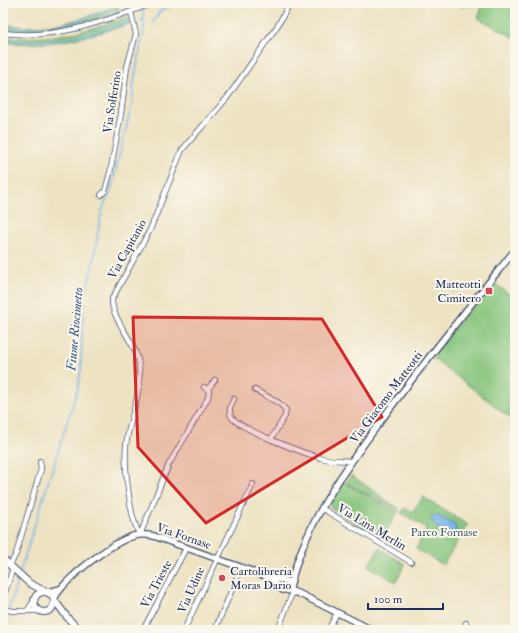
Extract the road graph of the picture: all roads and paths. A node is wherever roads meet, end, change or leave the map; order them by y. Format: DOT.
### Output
graph roads {
  1 [pos="154,3"];
  2 [pos="290,3"];
  3 [pos="457,3"];
  4 [pos="474,4"];
  5 [pos="131,12"];
  6 [pos="3,33"];
  7 [pos="101,194"];
  8 [pos="515,250"];
  9 [pos="215,380"];
  10 [pos="255,390"];
  11 [pos="234,399"];
  12 [pos="272,439"];
  13 [pos="40,461"];
  14 [pos="352,461"];
  15 [pos="253,484"];
  16 [pos="323,509"];
  17 [pos="140,535"];
  18 [pos="186,548"];
  19 [pos="3,559"];
  20 [pos="217,559"];
  21 [pos="411,562"];
  22 [pos="13,568"];
  23 [pos="240,568"];
  24 [pos="265,576"];
  25 [pos="286,582"];
  26 [pos="29,583"];
  27 [pos="280,587"];
  28 [pos="62,588"];
  29 [pos="287,590"];
  30 [pos="293,591"];
  31 [pos="47,592"];
  32 [pos="300,594"];
  33 [pos="3,598"];
  34 [pos="35,598"];
  35 [pos="54,600"];
  36 [pos="3,609"];
  37 [pos="27,611"];
  38 [pos="44,611"];
  39 [pos="337,612"];
  40 [pos="66,617"];
  41 [pos="466,623"];
  42 [pos="217,625"];
  43 [pos="79,630"];
  44 [pos="144,630"];
  45 [pos="184,630"];
  46 [pos="278,630"];
  47 [pos="328,630"];
  48 [pos="372,630"];
  49 [pos="465,630"];
  1 -- 5 [label="street"];
  2 -- 17 [label="street, Via Capitanio"];
  3 -- 4 [label="street"];
  5 -- 6 [label="street"];
  5 -- 7 [label="street, Via Solferino"];
  8 -- 14 [label="street, Via Giacomo Matteotti"];
  9 -- 17 [label="street"];
  10 -- 12 [label="street"];
  11 -- 12 [label="street"];
  12 -- 14 [label="street"];
  13 -- 22 [label="street"];
  14 -- 16 [label="street, Via Giacomo Matteotti"];
  15 -- 20 [label="street, Via Udine"];
  16 -- 21 [label="street, Via Lina Merlin"];
  16 -- 25 [label="street, Via Giacomo Matteotti"];
  17 -- 18 [label="street, Via Fornase"];
  17 -- 28 [label="street, Via Fornase"];
  18 -- 20 [label="street, Via Fornase"];
  18 -- 44 [label="street, Via Trieste"];
  19 -- 22 [label="main road"];
  20 -- 23 [label="street, Via Fornase"];
  20 -- 45 [label="street, Via Udine"];
  22 -- 26 [label="main road"];
  22 -- 33 [label="street"];
  23 -- 24 [label="street, Via Fornase"];
  23 -- 42 [label="street"];
  24 -- 25 [label="street, Via Fornase"];
  24 -- 27 [label="street, Via Fornase"];
  25 -- 27 [label="street"];
  25 -- 29 [label="street"];
  25 -- 32 [label="street, Via Fornase"];
  26 -- 31 [label="main road"];
  26 -- 34 [label="main road"];
  27 -- 29 [label="street, Via Fornase"];
  28 -- 31 [label="street, Via Fornase"];
  28 -- 35 [label="street, Via Fornase"];
  29 -- 30 [label="street, Via Fornase"];
  30 -- 32 [label="street, Via Fornase"];
  30 -- 46 [label="street"];
  31 -- 34 [label="main road"];
  31 -- 35 [label="main road"];
  32 -- 39 [label="street, Via Fornase"];
  34 -- 37 [label="street"];
  34 -- 38 [label="main road"];
  35 -- 38 [label="main road"];
  35 -- 40 [label="main road"];
  36 -- 37 [label="street"];
  37 -- 38 [label="street"];
  38 -- 40 [label="main road"];
  39 -- 47 [label="street"];
  39 -- 48 [label="street, Via Fornase"];
  40 -- 43 [label="main road"];
  41 -- 49 [label="street"];
}
